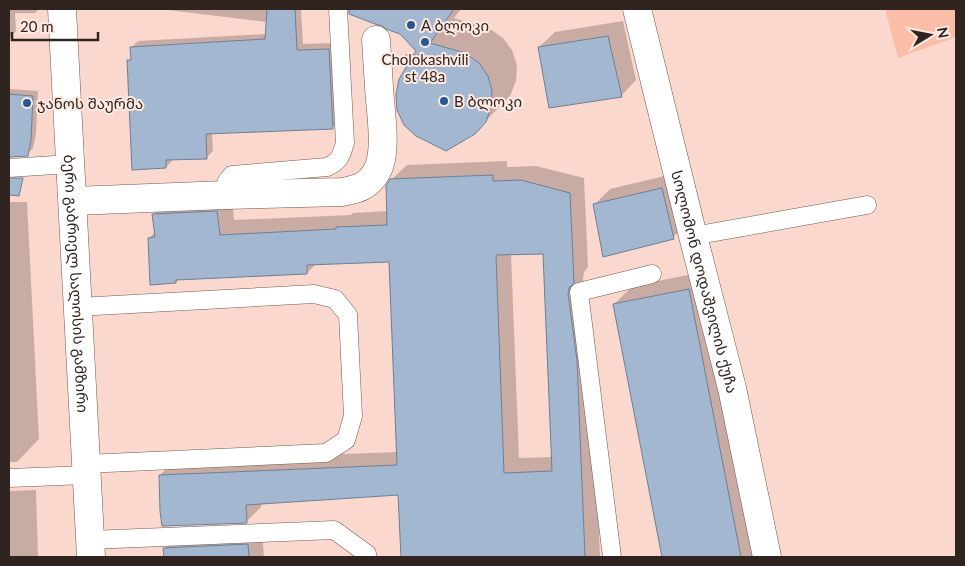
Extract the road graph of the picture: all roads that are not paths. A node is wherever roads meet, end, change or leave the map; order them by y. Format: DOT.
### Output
graph roads {
  1 [pos="62,9"];
  2 [pos="338,9"];
  3 [pos="637,9"];
  4 [pos="376,40"];
  5 [pos="70,164"];
  6 [pos="9,168"];
  7 [pos="226,195"];
  8 [pos="72,201"];
  9 [pos="867,205"];
  10 [pos="693,236"];
  11 [pos="652,274"];
  12 [pos="78,306"];
  13 [pos="86,469"];
  14 [pos="9,478"];
  15 [pos="90,549"];
  16 [pos="367,557"];
  17 [pos="612,557"];
  18 [pos="767,557"];
  1 -- 5 [label="street, ბერი გაბრიელ სალოსის გამზირი"];
  2 -- 7 [label="lane"];
  3 -- 10 [label="street, სოლომონ დოდაშვილის ქუჩა"];
  4 -- 7 [label="street"];
  5 -- 6 [label="lane"];
  5 -- 8 [label="street, ბერი გაბრიელ სალოსის გამზირი"];
  7 -- 8 [label="street"];
  8 -- 12 [label="street, ბერი გაბრიელ სალოსის გამზირი"];
  9 -- 10 [label="lane"];
  10 -- 18 [label="street, სოლომონ დოდაშვილის ქუჩა"];
  11 -- 17 [label="lane"];
  12 -- 13 [label="street, ბერი გაბრიელ სალოსის გამზირი"];
  12 -- 13 [label="lane"];
  13 -- 14 [label="lane"];
  13 -- 15 [label="street, ბერი გაბრიელ სალოსის გამზირი"];
  15 -- 16 [label="lane"];
}
